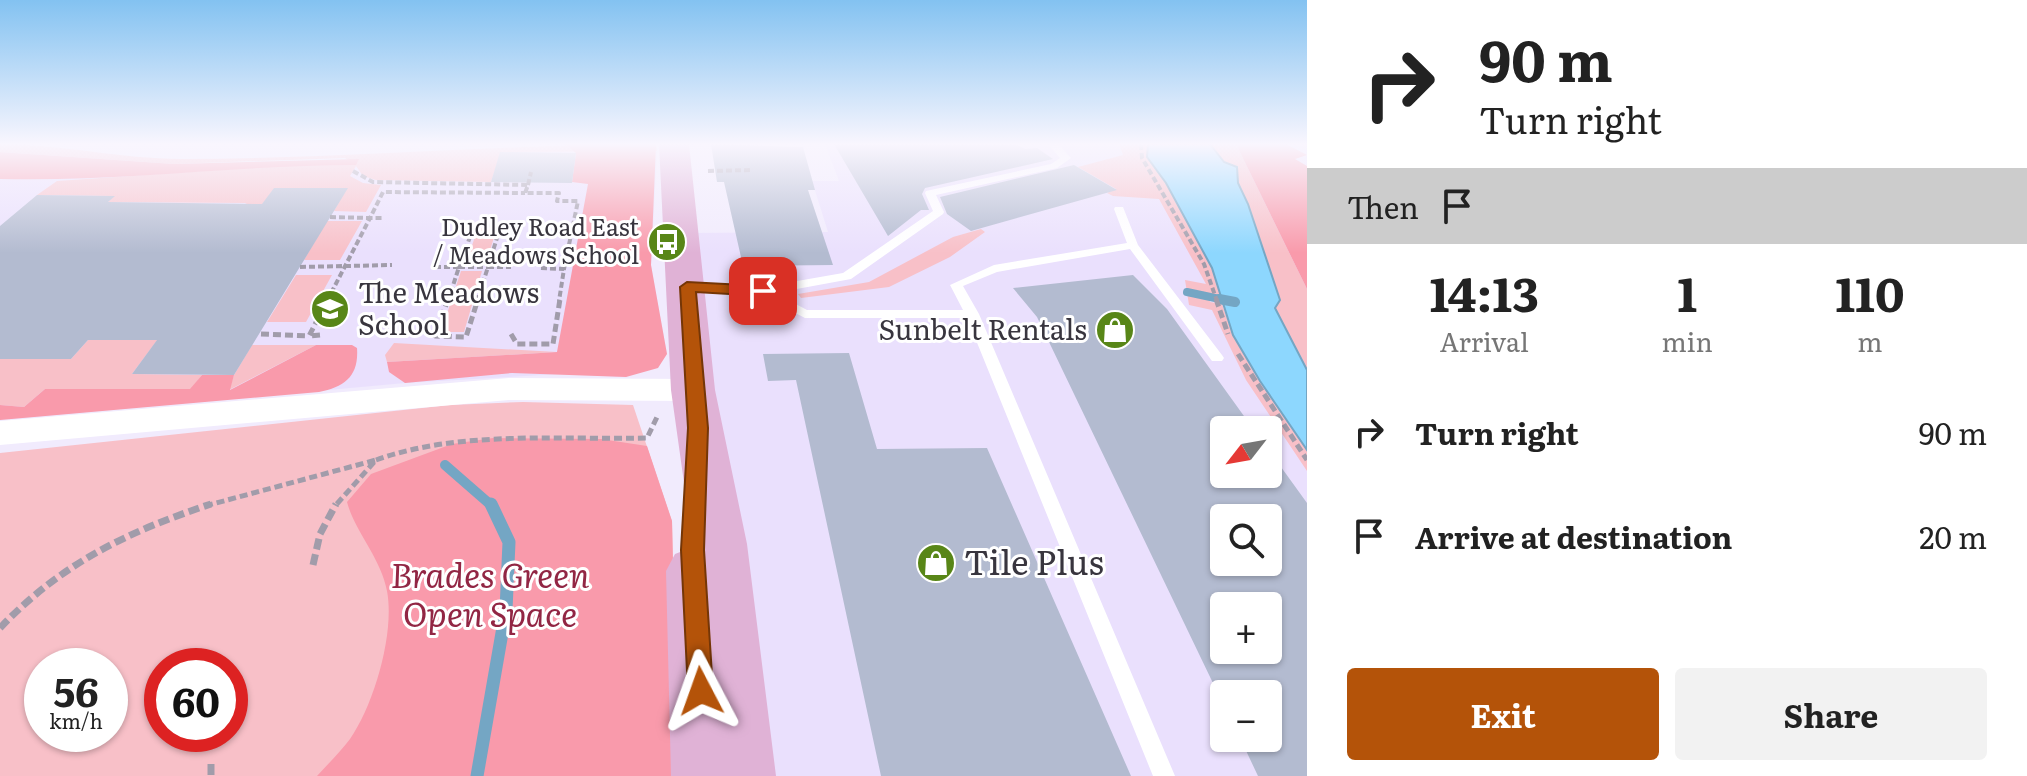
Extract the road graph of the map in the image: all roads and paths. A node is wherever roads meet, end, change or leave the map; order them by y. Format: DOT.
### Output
graph roads {
  1 [pos="370,180"];
  2 [pos="529,180"];
  3 [pos="685,180"];
  4 [pos="989,180"];
  5 [pos="1155,180"];
  6 [pos="528,185"];
  7 [pos="525,193"];
  8 [pos="1119,209"];
  9 [pos="330,217"];
  10 [pos="370,218"];
  11 [pos="382,218"];
  12 [pos="1133,245"];
  13 [pos="392,265"];
  14 [pos="346,266"];
  15 [pos="300,267"];
  16 [pos="435,267"];
  17 [pos="458,267"];
  18 [pos="488,267"];
  19 [pos="511,267"];
  20 [pos="541,268"];
  21 [pos="564,269"];
  22 [pos="687,287"];
  23 [pos="763,291"];
  24 [pos="973,314"];
  25 [pos="261,334"];
  26 [pos="511,334"];
  27 [pos="320,335"];
  28 [pos="309,336"];
  29 [pos="1217,358"];
  30 [pos="687,403"];
  31 [pos="0,433"];
  32 [pos="376,460"];
  33 [pos="1307,460"];
  34 [pos="313,565"];
  35 [pos="0,628"];
  36 [pos="211,764"];
  37 [pos="211,776"];
  38 [pos="705,776"];
  39 [pos="742,776"];
  40 [pos="1164,776"];
  1 -- 6 [label="path"];
  2 -- 6 [label="path"];
  3 -- 22 [label="main road"];
  4 -- 23 [label="lane"];
  5 -- 33 [label="path"];
  6 -- 7 [label="path"];
  7 -- 10 [label="path"];
  7 -- 21 [label="path"];
  8 -- 12 [label="lane"];
  9 -- 10 [label="path"];
  10 -- 11 [label="path"];
  10 -- 14 [label="path"];
  12 -- 24 [label="lane"];
  12 -- 29 [label="lane"];
  13 -- 14 [label="path"];
  14 -- 15 [label="path"];
  14 -- 28 [label="path"];
  16 -- 17 [label="path"];
  17 -- 18 [label="path"];
  17 -- 18 [label="path"];
  17 -- 18 [label="path"];
  18 -- 19 [label="path"];
  20 -- 21 [label="path"];
  21 -- 26 [label="path"];
  22 -- 23 [label="lane"];
  22 -- 30 [label="main road"];
  23 -- 24 [label="lane"];
  24 -- 40 [label="lane"];
  25 -- 28 [label="path"];
  27 -- 28 [label="path"];
  30 -- 31 [label="street"];
  30 -- 32 [label="path"];
  30 -- 38 [label="main road"];
  30 -- 39 [label="main road"];
  32 -- 34 [label="path"];
  32 -- 35 [label="path"];
  36 -- 37 [label="path"];
}
